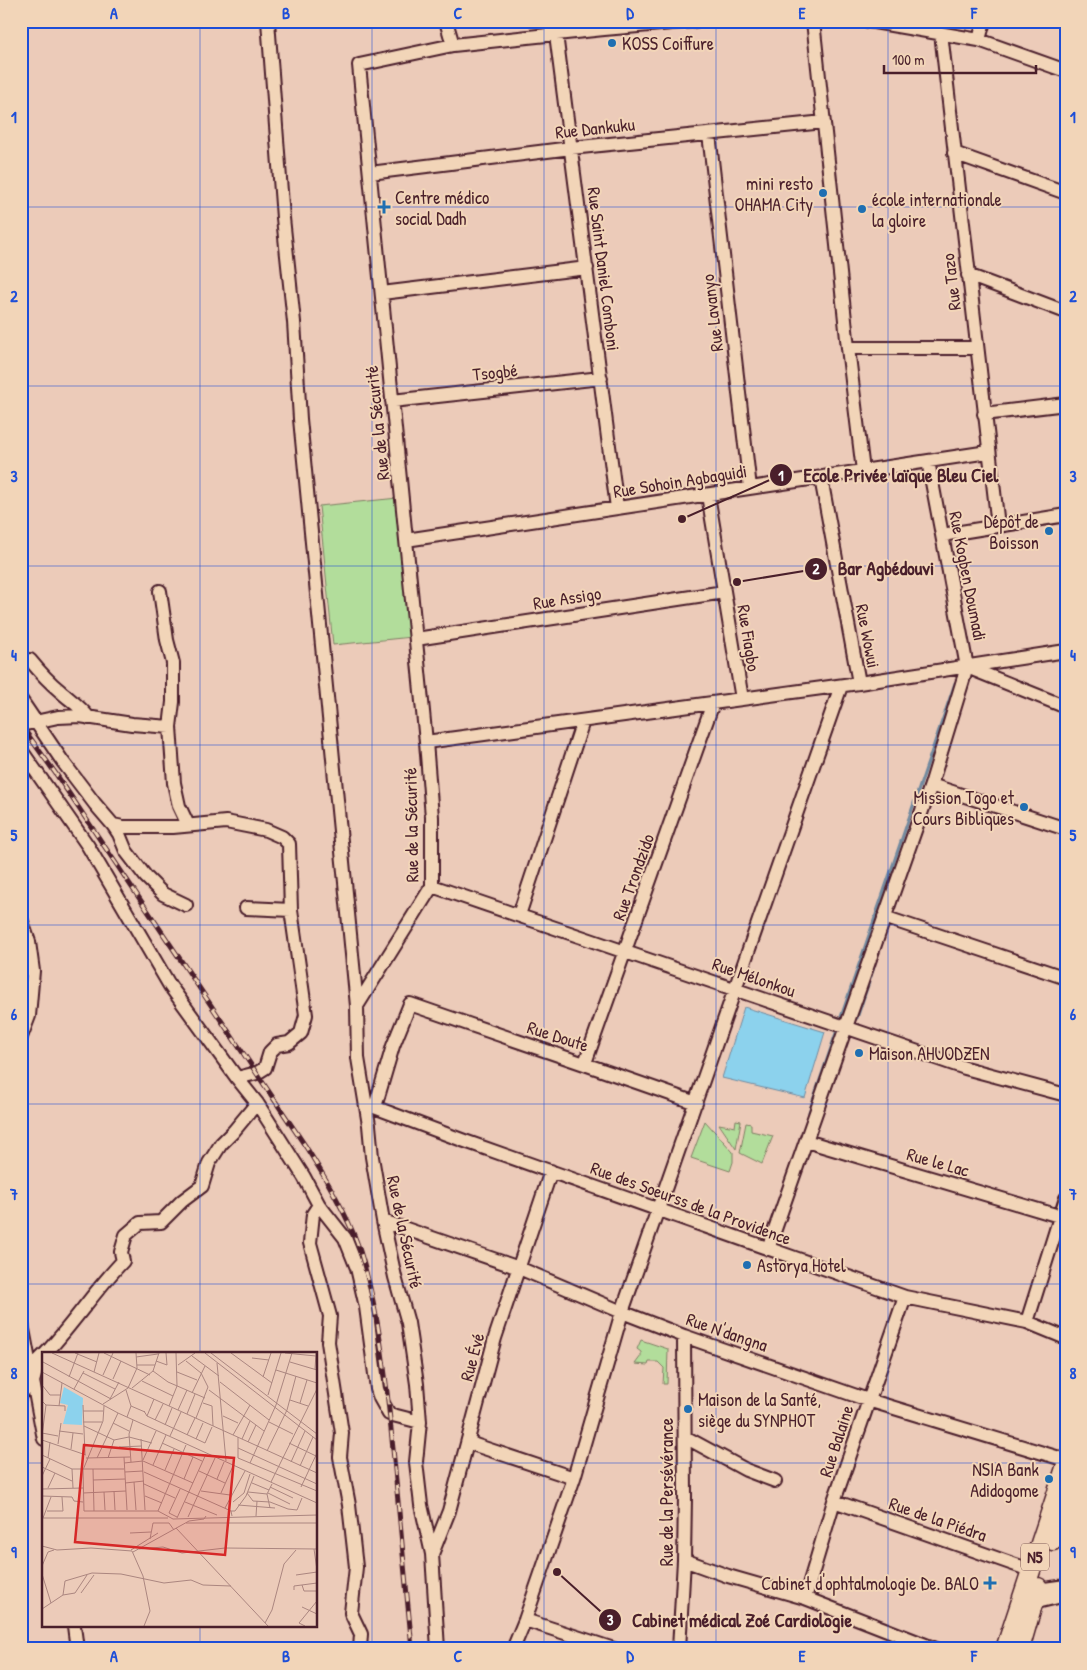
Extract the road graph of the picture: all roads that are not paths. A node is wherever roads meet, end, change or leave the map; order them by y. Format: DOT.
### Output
graph roads {
  1 [pos="268,21"];
  2 [pos="446,21"];
  3 [pos="695,21"];
  4 [pos="813,21"];
  5 [pos="868,21"];
  6 [pos="984,21"];
  7 [pos="603,25"];
  8 [pos="556,34"];
  9 [pos="941,34"];
  10 [pos="979,40"];
  11 [pos="453,45"];
  12 [pos="1066,72"];
  13 [pos="824,122"];
  14 [pos="709,134"];
  15 [pos="571,148"];
  16 [pos="954,153"];
  17 [pos="370,173"];
  18 [pos="1066,194"];
  19 [pos="586,268"];
  20 [pos="968,275"];
  21 [pos="382,293"];
  22 [pos="1066,312"];
  23 [pos="848,348"];
  24 [pos="976,348"];
  25 [pos="601,378"];
  26 [pos="392,401"];
  27 [pos="1066,404"];
  28 [pos="984,414"];
  29 [pos="988,452"];
  30 [pos="928,461"];
  31 [pos="864,471"];
  32 [pos="821,478"];
  33 [pos="750,488"];
  34 [pos="708,495"];
  35 [pos="617,508"];
  36 [pos="1066,515"];
  37 [pos="998,526"];
  38 [pos="942,535"];
  39 [pos="406,540"];
  40 [pos="160,591"];
  41 [pos="724,592"];
  42 [pos="416,639"];
  43 [pos="1066,651"];
  44 [pos="21,662"];
  45 [pos="967,667"];
  46 [pos="860,683"];
  47 [pos="841,686"];
  48 [pos="742,699"];
  49 [pos="21,700"];
  50 [pos="713,703"];
  51 [pos="1066,707"];
  52 [pos="89,718"];
  53 [pos="36,720"];
  54 [pos="583,721"];
  55 [pos="21,725"];
  56 [pos="170,727"];
  57 [pos="426,742"];
  58 [pos="21,750"];
  59 [pos="931,784"];
  60 [pos="113,824"];
  61 [pos="188,825"];
  62 [pos="1066,829"];
  63 [pos="432,886"];
  64 [pos="186,905"];
  65 [pos="246,908"];
  66 [pos="291,910"];
  67 [pos="520,916"];
  68 [pos="884,917"];
  69 [pos="21,919"];
  70 [pos="625,952"];
  71 [pos="1066,978"];
  72 [pos="735,990"];
  73 [pos="357,1006"];
  74 [pos="846,1028"];
  75 [pos="21,1037"];
  76 [pos="585,1063"];
  77 [pos="237,1078"];
  78 [pos="1066,1095"];
  79 [pos="257,1103"];
  80 [pos="696,1103"];
  81 [pos="370,1105"];
  82 [pos="806,1141"];
  83 [pos="551,1171"];
  84 [pos="1066,1198"];
  85 [pos="319,1205"];
  86 [pos="658,1210"];
  87 [pos="1060,1216"];
  88 [pos="383,1221"];
  89 [pos="768,1249"];
  90 [pos="519,1268"];
  91 [pos="904,1297"];
  92 [pos="622,1312"];
  93 [pos="21,1319"];
  94 [pos="1027,1322"];
  95 [pos="684,1336"];
  96 [pos="1066,1338"];
  97 [pos="46,1352"];
  98 [pos="42,1356"];
  99 [pos="33,1382"];
  100 [pos="21,1393"];
  101 [pos="868,1400"];
  102 [pos="420,1422"];
  103 [pos="42,1428"];
  104 [pos="685,1437"];
  105 [pos="468,1441"];
  106 [pos="1066,1460"];
  107 [pos="1066,1465"];
  108 [pos="574,1478"];
  109 [pos="776,1481"];
  110 [pos="834,1501"];
  111 [pos="1066,1504"];
  112 [pos="432,1554"];
  113 [pos="684,1560"];
  114 [pos="1066,1586"];
  115 [pos="1030,1590"];
  116 [pos="1066,1595"];
  117 [pos="805,1598"];
  118 [pos="525,1620"];
  119 [pos="74,1628"];
  120 [pos="77,1649"];
  121 [pos="360,1649"];
  122 [pos="438,1649"];
  123 [pos="513,1649"];
  124 [pos="614,1649"];
  125 [pos="679,1649"];
  126 [pos="936,1649"];
  127 [pos="1005,1649"];
  128 [pos="1020,1649"];
  1 -- 73 [label="street"];
  2 -- 11 [label="street"];
  3 -- 7 [label="street"];
  4 -- 13 [label="street"];
  5 -- 9 [label="street"];
  6 -- 10 [label="street"];
  7 -- 8 [label="street"];
  8 -- 11 [label="street"];
  8 -- 15 [label="street, Rue Saint Daniel Comboni"];
  9 -- 10 [label="street"];
  9 -- 16 [label="street, Rue Tazo"];
  10 -- 12 [label="street"];
  11 -- 17 [label="street, Rue de la Sécurité"];
  13 -- 14 [label="street, Rue Dankuku"];
  13 -- 23 [label="street"];
  14 -- 15 [label="street, Rue Dankuku"];
  14 -- 33 [label="street, Rue Lavanyo"];
  15 -- 17 [label="street, Rue Dankuku"];
  15 -- 19 [label="street, Rue Saint Daniel Comboni"];
  16 -- 18 [label="street"];
  16 -- 20 [label="street, Rue Tazo"];
  17 -- 21 [label="street, Rue de la Sécurité"];
  19 -- 21 [label="street"];
  19 -- 25 [label="street, Rue Saint Daniel Comboni"];
  20 -- 22 [label="street"];
  20 -- 24 [label="street, Rue Tazo"];
  21 -- 26 [label="street, Rue de la Sécurité"];
  23 -- 24 [label="street"];
  23 -- 31 [label="street"];
  24 -- 28 [label="street, Rue Tazo"];
  25 -- 26 [label="street, Tsogbé"];
  25 -- 35 [label="street, Rue Saint Daniel Comboni"];
  26 -- 39 [label="street, Rue de la Sécurité"];
  27 -- 28 [label="street"];
  28 -- 29 [label="street, Rue Tazo"];
  29 -- 30 [label="street, Rue Sohoin Agbaguidi"];
  29 -- 37 [label="street, Rue Tazo"];
  30 -- 31 [label="street, Rue Sohoin Agbaguidi"];
  30 -- 38 [label="street, Rue Kogben Doumadi"];
  31 -- 32 [label="street, Rue Sohoin Agbaguidi"];
  32 -- 33 [label="street, Rue Sohoin Agbaguidi"];
  32 -- 46 [label="street, Rue Wowui"];
  33 -- 34 [label="street, Rue Sohoin Agbaguidi"];
  34 -- 35 [label="street, Rue Sohoin Agbaguidi"];
  34 -- 41 [label="street, Rue Fiagbo"];
  35 -- 39 [label="street, Rue Sohoin Agbaguidi"];
  36 -- 37 [label="street"];
  37 -- 38 [label="street"];
  38 -- 45 [label="street, Rue Kogben Doumadi"];
  39 -- 42 [label="street, Rue de la Sécurité"];
  40 -- 56 [label="street"];
  41 -- 42 [label="street, Rue Assigo"];
  41 -- 48 [label="street, Rue Fiagbo"];
  42 -- 57 [label="street, Rue de la Sécurité"];
  43 -- 45 [label="street"];
  44 -- 52 [label="street"];
  45 -- 46 [label="street"];
  45 -- 51 [label="street"];
  45 -- 59 [label="street"];
  46 -- 47 [label="street"];
  47 -- 48 [label="street"];
  47 -- 72 [label="street"];
  48 -- 50 [label="street"];
  49 -- 53 [label="street"];
  50 -- 54 [label="street"];
  50 -- 70 [label="street, Rue Trondzido"];
  52 -- 53 [label="street"];
  52 -- 56 [label="street"];
  53 -- 55 [label="street"];
  53 -- 60 [label="street"];
  54 -- 57 [label="street"];
  54 -- 67 [label="street"];
  56 -- 61 [label="street"];
  57 -- 63 [label="street, Rue de la Sécurité"];
  58 -- 77 [label="street"];
  59 -- 62 [label="street"];
  59 -- 68 [label="street"];
  60 -- 61 [label="street"];
  60 -- 64 [label="street"];
  61 -- 66 [label="street"];
  63 -- 67 [label="street, Rue Mélonkou"];
  63 -- 73 [label="street, Rue de la Sécurité"];
  65 -- 66 [label="street"];
  66 -- 77 [label="street"];
  67 -- 70 [label="street, Rue Mélonkou"];
  68 -- 71 [label="street"];
  68 -- 74 [label="street"];
  69 -- 75 [label="street"];
  70 -- 72 [label="street, Rue Mélonkou"];
  70 -- 76 [label="street, Rue Trondzido"];
  72 -- 74 [label="street, Rue Mélonkou"];
  72 -- 80 [label="street"];
  73 -- 81 [label="street, Rue de la Sécurité"];
  74 -- 78 [label="street, Rue Mélonkou"];
  74 -- 82 [label="street"];
  76 -- 80 [label="street, Rue Doute"];
  76 -- 81 [label="street, Rue Doute"];
  77 -- 79 [label="street"];
  79 -- 85 [label="street"];
  79 -- 97 [label="street"];
  80 -- 86 [label="street"];
  81 -- 83 [label="street, Rue des Soeurss de la Providence"];
  81 -- 88 [label="street, Rue de la Sécurité"];
  82 -- 87 [label="street, Rue le Lac"];
  82 -- 89 [label="street"];
  83 -- 86 [label="street, Rue des Soeurss de la Providence"];
  83 -- 90 [label="street, Rue Évé"];
  84 -- 87 [label="street"];
  85 -- 102 [label="street"];
  85 -- 121 [label="street"];
  86 -- 89 [label="street, Rue des Soeurss de la Providence"];
  86 -- 92 [label="street"];
  87 -- 94 [label="street"];
  88 -- 90 [label="street, Rue N'dangna"];
  88 -- 102 [label="street, Rue de la Sécurité"];
  89 -- 91 [label="street, Rue des Soeurss de la Providence"];
  90 -- 92 [label="street, Rue N'dangna"];
  90 -- 105 [label="street, Rue Évé"];
  91 -- 94 [label="street, Rue des Soeurss de la Providence"];
  91 -- 101 [label="street, Rue Balaine"];
  92 -- 95 [label="street, Rue N'dangna"];
  92 -- 108 [label="street"];
  93 -- 99 [label="street"];
  94 -- 96 [label="street, Rue des Soeurss de la Providence"];
  95 -- 101 [label="street, Rue N'dangna"];
  95 -- 104 [label="street, Rue de la Persévérance"];
  98 -- 99 [label="street"];
  99 -- 100 [label="street"];
  99 -- 103 [label="street"];
  101 -- 106 [label="street, Rue N'dangna"];
  101 -- 110 [label="street, Rue Balaine"];
  102 -- 112 [label="street, Rue de la Sécurité"];
  104 -- 109 [label="street"];
  104 -- 113 [label="street, Rue de la Persévérance"];
  105 -- 108 [label="street"];
  105 -- 112 [label="street, Rue Évé"];
  107 -- 115 [label="highway, N5"];
  108 -- 118 [label="street"];
  110 -- 115 [label="street, Rue de la Piédra"];
  110 -- 117 [label="street, Rue Balaine"];
  111 -- 115 [label="highway, N5"];
  112 -- 122 [label="street, Rue de la Sécurité"];
  113 -- 117 [label="street"];
  113 -- 125 [label="street, Rue de la Persévérance"];
  114 -- 115 [label="street"];
  115 -- 116 [label="street"];
  115 -- 127 [label="highway, N5"];
  115 -- 128 [label="highway, N5"];
  117 -- 126 [label="street"];
  118 -- 123 [label="street"];
  118 -- 124 [label="street"];
  119 -- 120 [label="street"];
}
